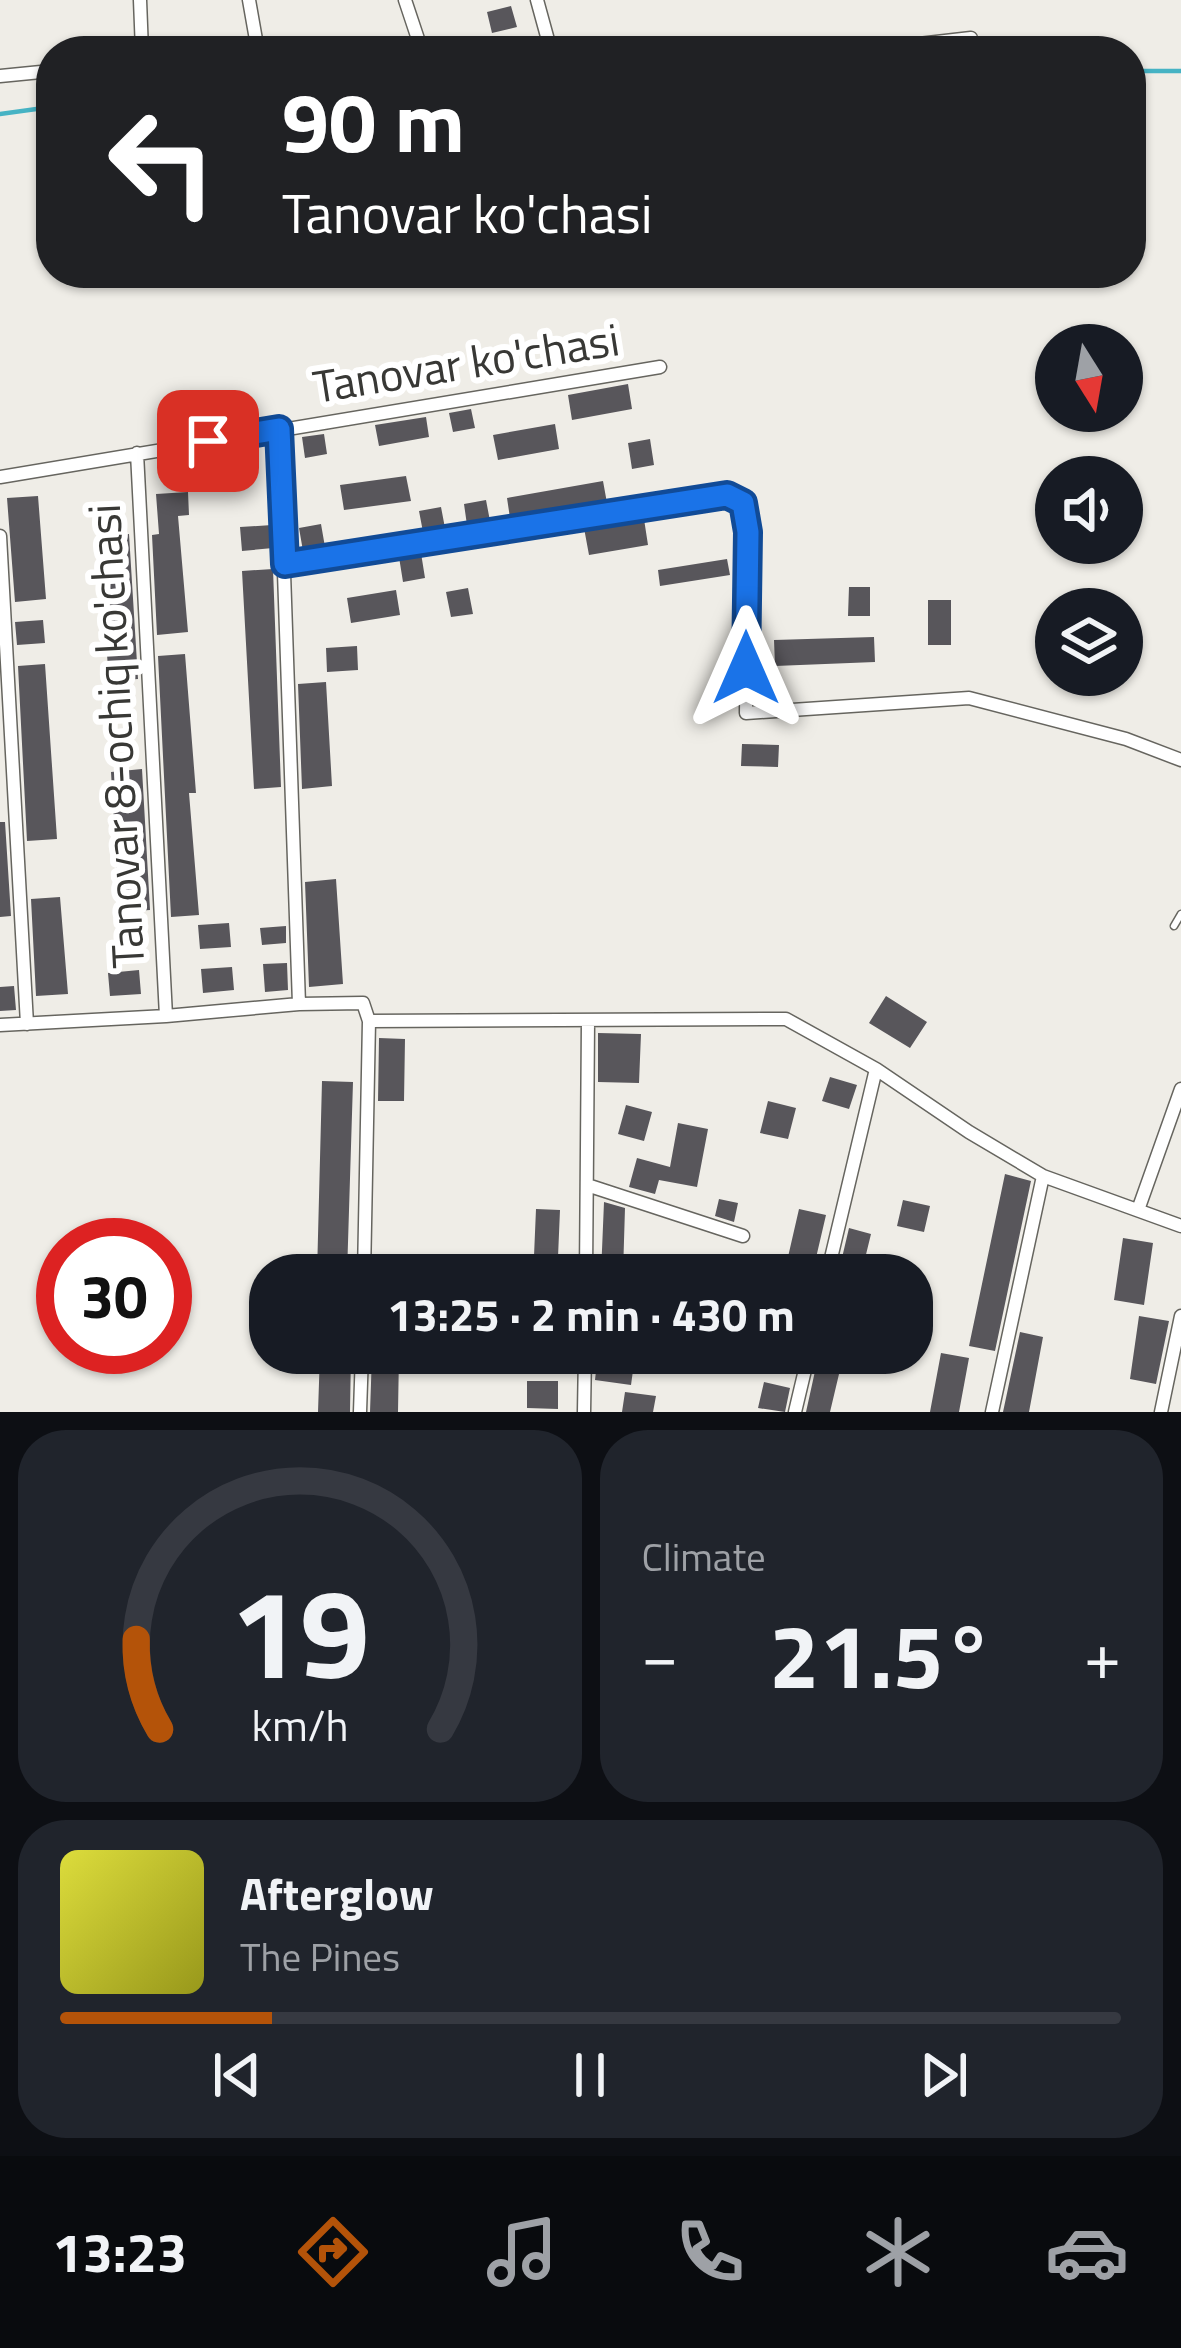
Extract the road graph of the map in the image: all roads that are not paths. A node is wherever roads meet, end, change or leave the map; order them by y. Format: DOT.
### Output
graph roads {
  1 [pos="140,0"];
  2 [pos="249,0"];
  3 [pos="405,0"];
  4 [pos="537,0"];
  5 [pos="141,36"];
  6 [pos="255,36"];
  7 [pos="417,36"];
  8 [pos="547,36"];
  9 [pos="36,72"];
  10 [pos="0,76"];
  11 [pos="660,367"];
  12 [pos="279,429"];
  13 [pos="136,453"];
  14 [pos="0,477"];
  15 [pos="0,536"];
  16 [pos="285,564"];
  17 [pos="1181,760"];
  18 [pos="1181,914"];
  19 [pos="1174,926"];
  20 [pos="299,1004"];
  21 [pos="166,1016"];
  22 [pos="369,1022"];
  23 [pos="588,1022"];
  24 [pos="27,1024"];
  25 [pos="0,1025"];
  26 [pos="876,1069"];
  27 [pos="1181,1089"];
  28 [pos="1043,1176"];
  29 [pos="586,1185"];
  30 [pos="1138,1210"];
  31 [pos="1181,1226"];
  32 [pos="743,1236"];
  33 [pos="364,1254"];
  34 [pos="586,1254"];
  35 [pos="832,1254"];
  36 [pos="1181,1316"];
  37 [pos="361,1374"];
  38 [pos="585,1374"];
  39 [pos="804,1374"];
  40 [pos="360,1412"];
  41 [pos="584,1412"];
  42 [pos="795,1412"];
  43 [pos="992,1412"];
  44 [pos="1161,1412"];
  1 -- 5 [label="street"];
  2 -- 6 [label="street"];
  3 -- 7 [label="street"];
  4 -- 8 [label="street"];
  9 -- 10 [label="street"];
  11 -- 12 [label="street, Tanovar ko'chasi"];
  12 -- 13 [label="street, Tanovar ko'chasi"];
  12 -- 16 [label="street"];
  13 -- 14 [label="street, Tanovar ko'chasi"];
  13 -- 21 [label="street, Tanovar 8-ochiq ko'chasi"];
  15 -- 24 [label="street"];
  16 -- 17 [label="street"];
  16 -- 20 [label="street"];
  18 -- 19 [label="lane"];
  20 -- 21 [label="street"];
  20 -- 22 [label="street"];
  21 -- 24 [label="street"];
  22 -- 23 [label="street"];
  22 -- 33 [label="street"];
  23 -- 26 [label="street"];
  23 -- 29 [label="street"];
  24 -- 25 [label="street"];
  26 -- 28 [label="street"];
  26 -- 35 [label="street"];
  27 -- 30 [label="street"];
  28 -- 30 [label="street"];
  28 -- 43 [label="street"];
  29 -- 32 [label="street"];
  29 -- 34 [label="street"];
  30 -- 31 [label="street"];
  36 -- 44 [label="street"];
  37 -- 40 [label="street"];
  38 -- 41 [label="street"];
  39 -- 42 [label="street"];
}
